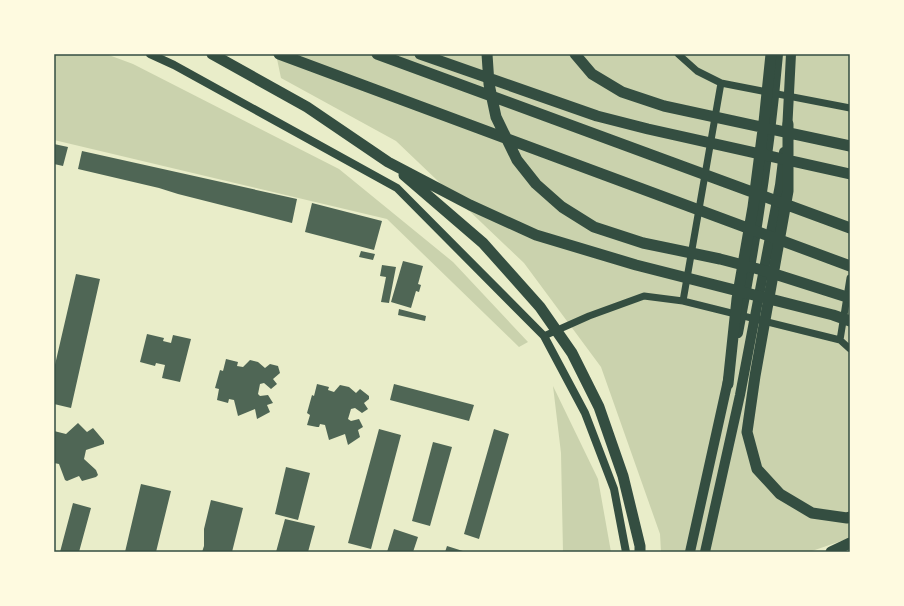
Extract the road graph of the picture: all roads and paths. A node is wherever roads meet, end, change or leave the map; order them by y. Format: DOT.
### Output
graph roads {
  1 [pos="150,54"];
  2 [pos="212,54"];
  3 [pos="279,54"];
  4 [pos="377,54"];
  5 [pos="420,54"];
  6 [pos="487,54"];
  7 [pos="575,54"];
  8 [pos="678,54"];
  9 [pos="771,54"];
  10 [pos="778,54"];
  11 [pos="791,54"];
  12 [pos="721,83"];
  13 [pos="850,108"];
  14 [pos="788,124"];
  15 [pos="850,146"];
  16 [pos="388,162"];
  17 [pos="850,174"];
  18 [pos="850,228"];
  19 [pos="850,266"];
  20 [pos="850,278"];
  21 [pos="850,298"];
  22 [pos="684,301"];
  23 [pos="850,321"];
  24 [pos="544,336"];
  25 [pos="840,340"];
  26 [pos="850,349"];
  27 [pos="728,384"];
  28 [pos="850,517"];
  29 [pos="850,543"];
  30 [pos="626,552"];
  31 [pos="640,552"];
  32 [pos="690,552"];
  33 [pos="705,552"];
  34 [pos="831,552"];
  1 -- 24 [label="main road"];
  2 -- 16 [label="highway"];
  3 -- 19 [label="highway"];
  4 -- 18 [label="highway"];
  5 -- 17 [label="highway"];
  6 -- 21 [label="highway"];
  7 -- 15 [label="highway"];
  8 -- 12 [label="street"];
  9 -- 27 [label="highway"];
  10 -- 27 [label="main road"];
  11 -- 14 [label="main road"];
  12 -- 13 [label="street"];
  12 -- 22 [label="street"];
  14 -- 28 [label="highway"];
  14 -- 33 [label="main road"];
  16 -- 23 [label="highway"];
  16 -- 31 [label="highway"];
  20 -- 25 [label="street"];
  22 -- 24 [label="street"];
  22 -- 25 [label="street"];
  24 -- 30 [label="main road"];
  25 -- 26 [label="street"];
  27 -- 32 [label="main road"];
  29 -- 34 [label="highway"];
}
